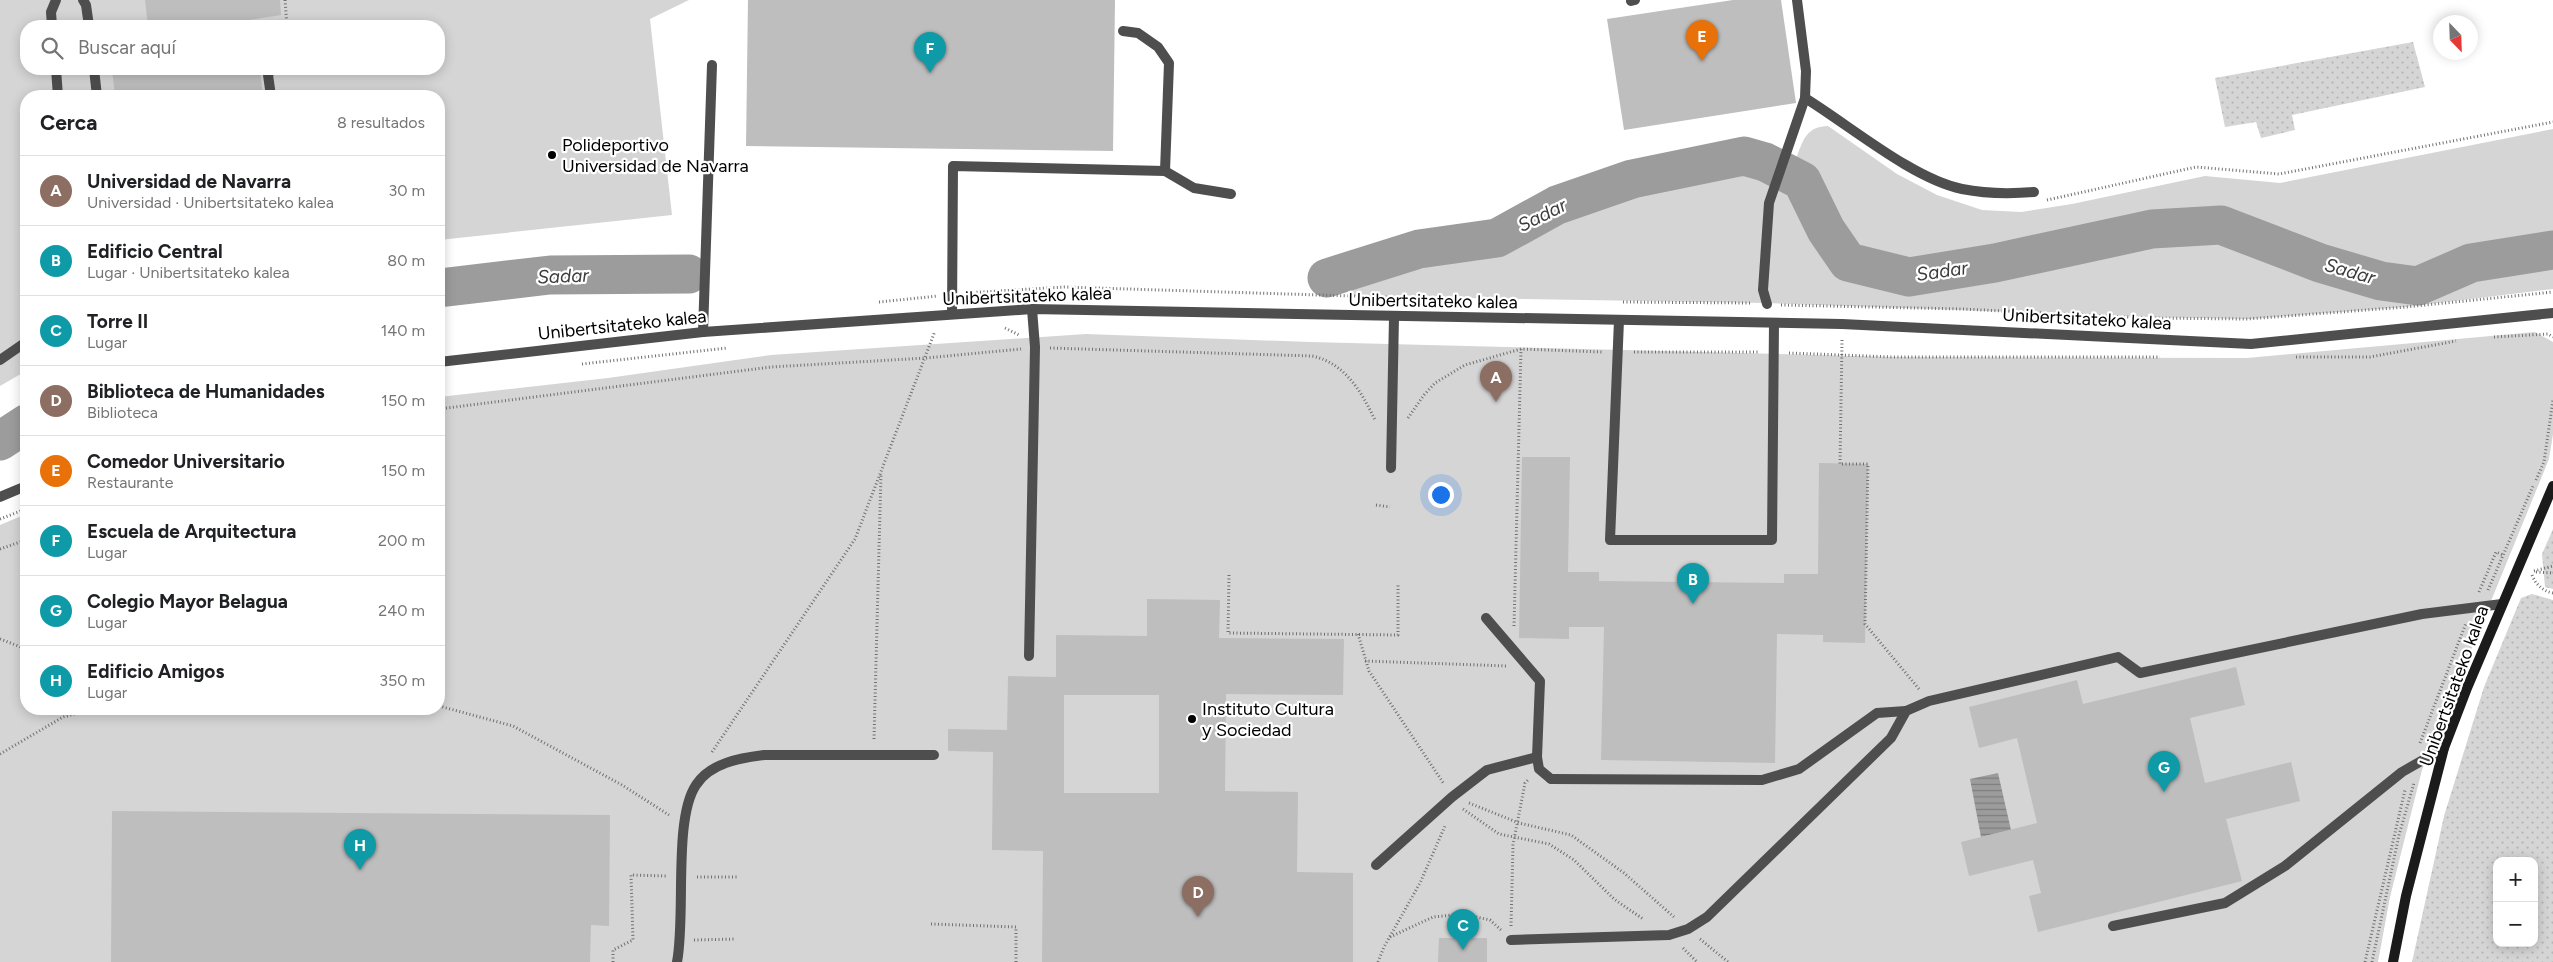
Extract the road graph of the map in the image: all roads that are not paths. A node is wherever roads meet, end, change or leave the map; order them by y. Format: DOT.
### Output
graph roads {
  1 [pos="56,0"];
  2 [pos="83,0"];
  3 [pos="1796,0"];
  4 [pos="52,20"];
  5 [pos="88,20"];
  6 [pos="1124,31"];
  7 [pos="712,65"];
  8 [pos="56,75"];
  9 [pos="95,75"];
  10 [pos="268,75"];
  11 [pos="58,90"];
  12 [pos="96,90"];
  13 [pos="269,90"];
  14 [pos="1805,98"];
  15 [pos="1165,171"];
  16 [pos="2034,192"];
  17 [pos="1231,194"];
  18 [pos="1766,304"];
  19 [pos="1032,309"];
  20 [pos="2553,313"];
  21 [pos="952,314"];
  22 [pos="1394,317"];
  23 [pos="1619,320"];
  24 [pos="1774,323"];
  25 [pos="703,332"];
  26 [pos="20,346"];
  27 [pos="0,360"];
  28 [pos="445,361"];
  29 [pos="1391,468"];
  30 [pos="2553,486"];
  31 [pos="20,489"];
  32 [pos="0,497"];
  33 [pos="2502,604"];
  34 [pos="1486,618"];
  35 [pos="1029,656"];
  36 [pos="1906,711"];
  37 [pos="2444,748"];
  38 [pos="934,755"];
  39 [pos="1537,757"];
  40 [pos="1376,865"];
  41 [pos="2113,926"];
  42 [pos="1510,940"];
  43 [pos="678,962"];
  44 [pos="2392,962"];
  1 -- 4 [label="street"];
  2 -- 5 [label="street"];
  3 -- 14 [label="street"];
  6 -- 15 [label="street"];
  7 -- 25 [label="street"];
  8 -- 11 [label="street"];
  9 -- 12 [label="street"];
  10 -- 13 [label="street"];
  14 -- 16 [label="street"];
  14 -- 18 [label="street"];
  15 -- 17 [label="street"];
  15 -- 21 [label="street"];
  19 -- 21 [label="street, Unibertsitateko kalea"];
  19 -- 22 [label="street, Unibertsitateko kalea"];
  19 -- 35 [label="street"];
  20 -- 24 [label="street, Unibertsitateko kalea"];
  21 -- 25 [label="street, Unibertsitateko kalea"];
  22 -- 23 [label="street, Unibertsitateko kalea"];
  22 -- 29 [label="street"];
  23 -- 24 [label="street, Unibertsitateko kalea"];
  23 -- 24 [label="street"];
  25 -- 28 [label="street, Unibertsitateko kalea"];
  26 -- 27 [label="street"];
  30 -- 33 [label="main road, Unibertsitateko kalea"];
  31 -- 32 [label="street"];
  33 -- 36 [label="street"];
  33 -- 37 [label="main road, Unibertsitateko kalea"];
  34 -- 39 [label="street"];
  36 -- 39 [label="street"];
  36 -- 42 [label="street"];
  37 -- 41 [label="street"];
  37 -- 44 [label="main road, Unibertsitateko kalea"];
  38 -- 43 [label="street"];
  39 -- 40 [label="street"];
}
